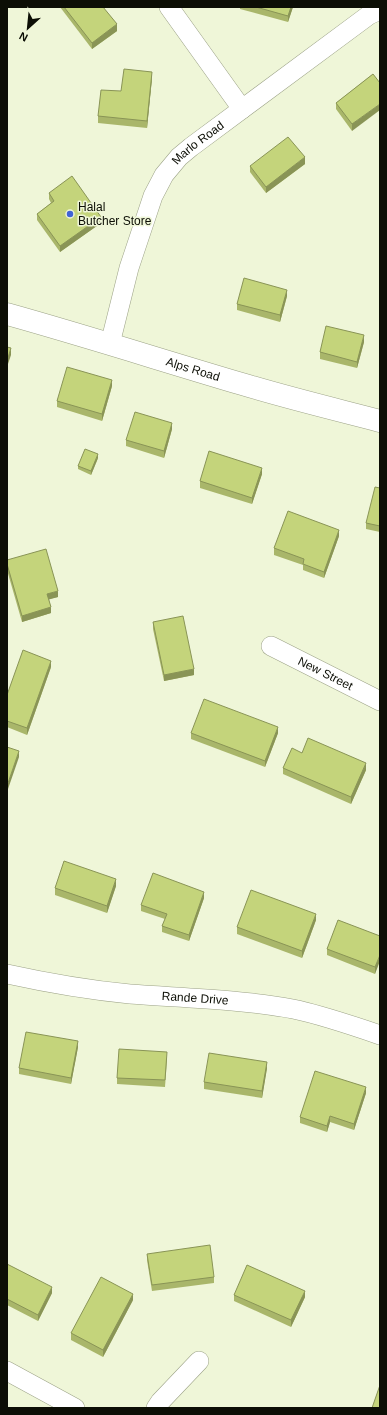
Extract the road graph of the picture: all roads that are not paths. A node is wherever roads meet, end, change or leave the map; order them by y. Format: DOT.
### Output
graph roads {
  1 [pos="169,7"];
  2 [pos="380,10"];
  3 [pos="242,110"];
  4 [pos="7,314"];
  5 [pos="110,344"];
  6 [pos="380,421"];
  7 [pos="271,646"];
  8 [pos="380,702"];
  9 [pos="7,974"];
  10 [pos="380,1035"];
  11 [pos="199,1361"];
  12 [pos="7,1371"];
  13 [pos="75,1408"];
  14 [pos="156,1408"];
  1 -- 3 [label="street"];
  2 -- 3 [label="street, Marlo Road"];
  3 -- 5 [label="street, Marlo Road"];
  4 -- 5 [label="main road, Alps Road"];
  5 -- 6 [label="main road, Alps Road"];
  7 -- 8 [label="street, New Street"];
  9 -- 10 [label="street, Rande Drive"];
  11 -- 14 [label="street"];
  12 -- 13 [label="street"];
}
